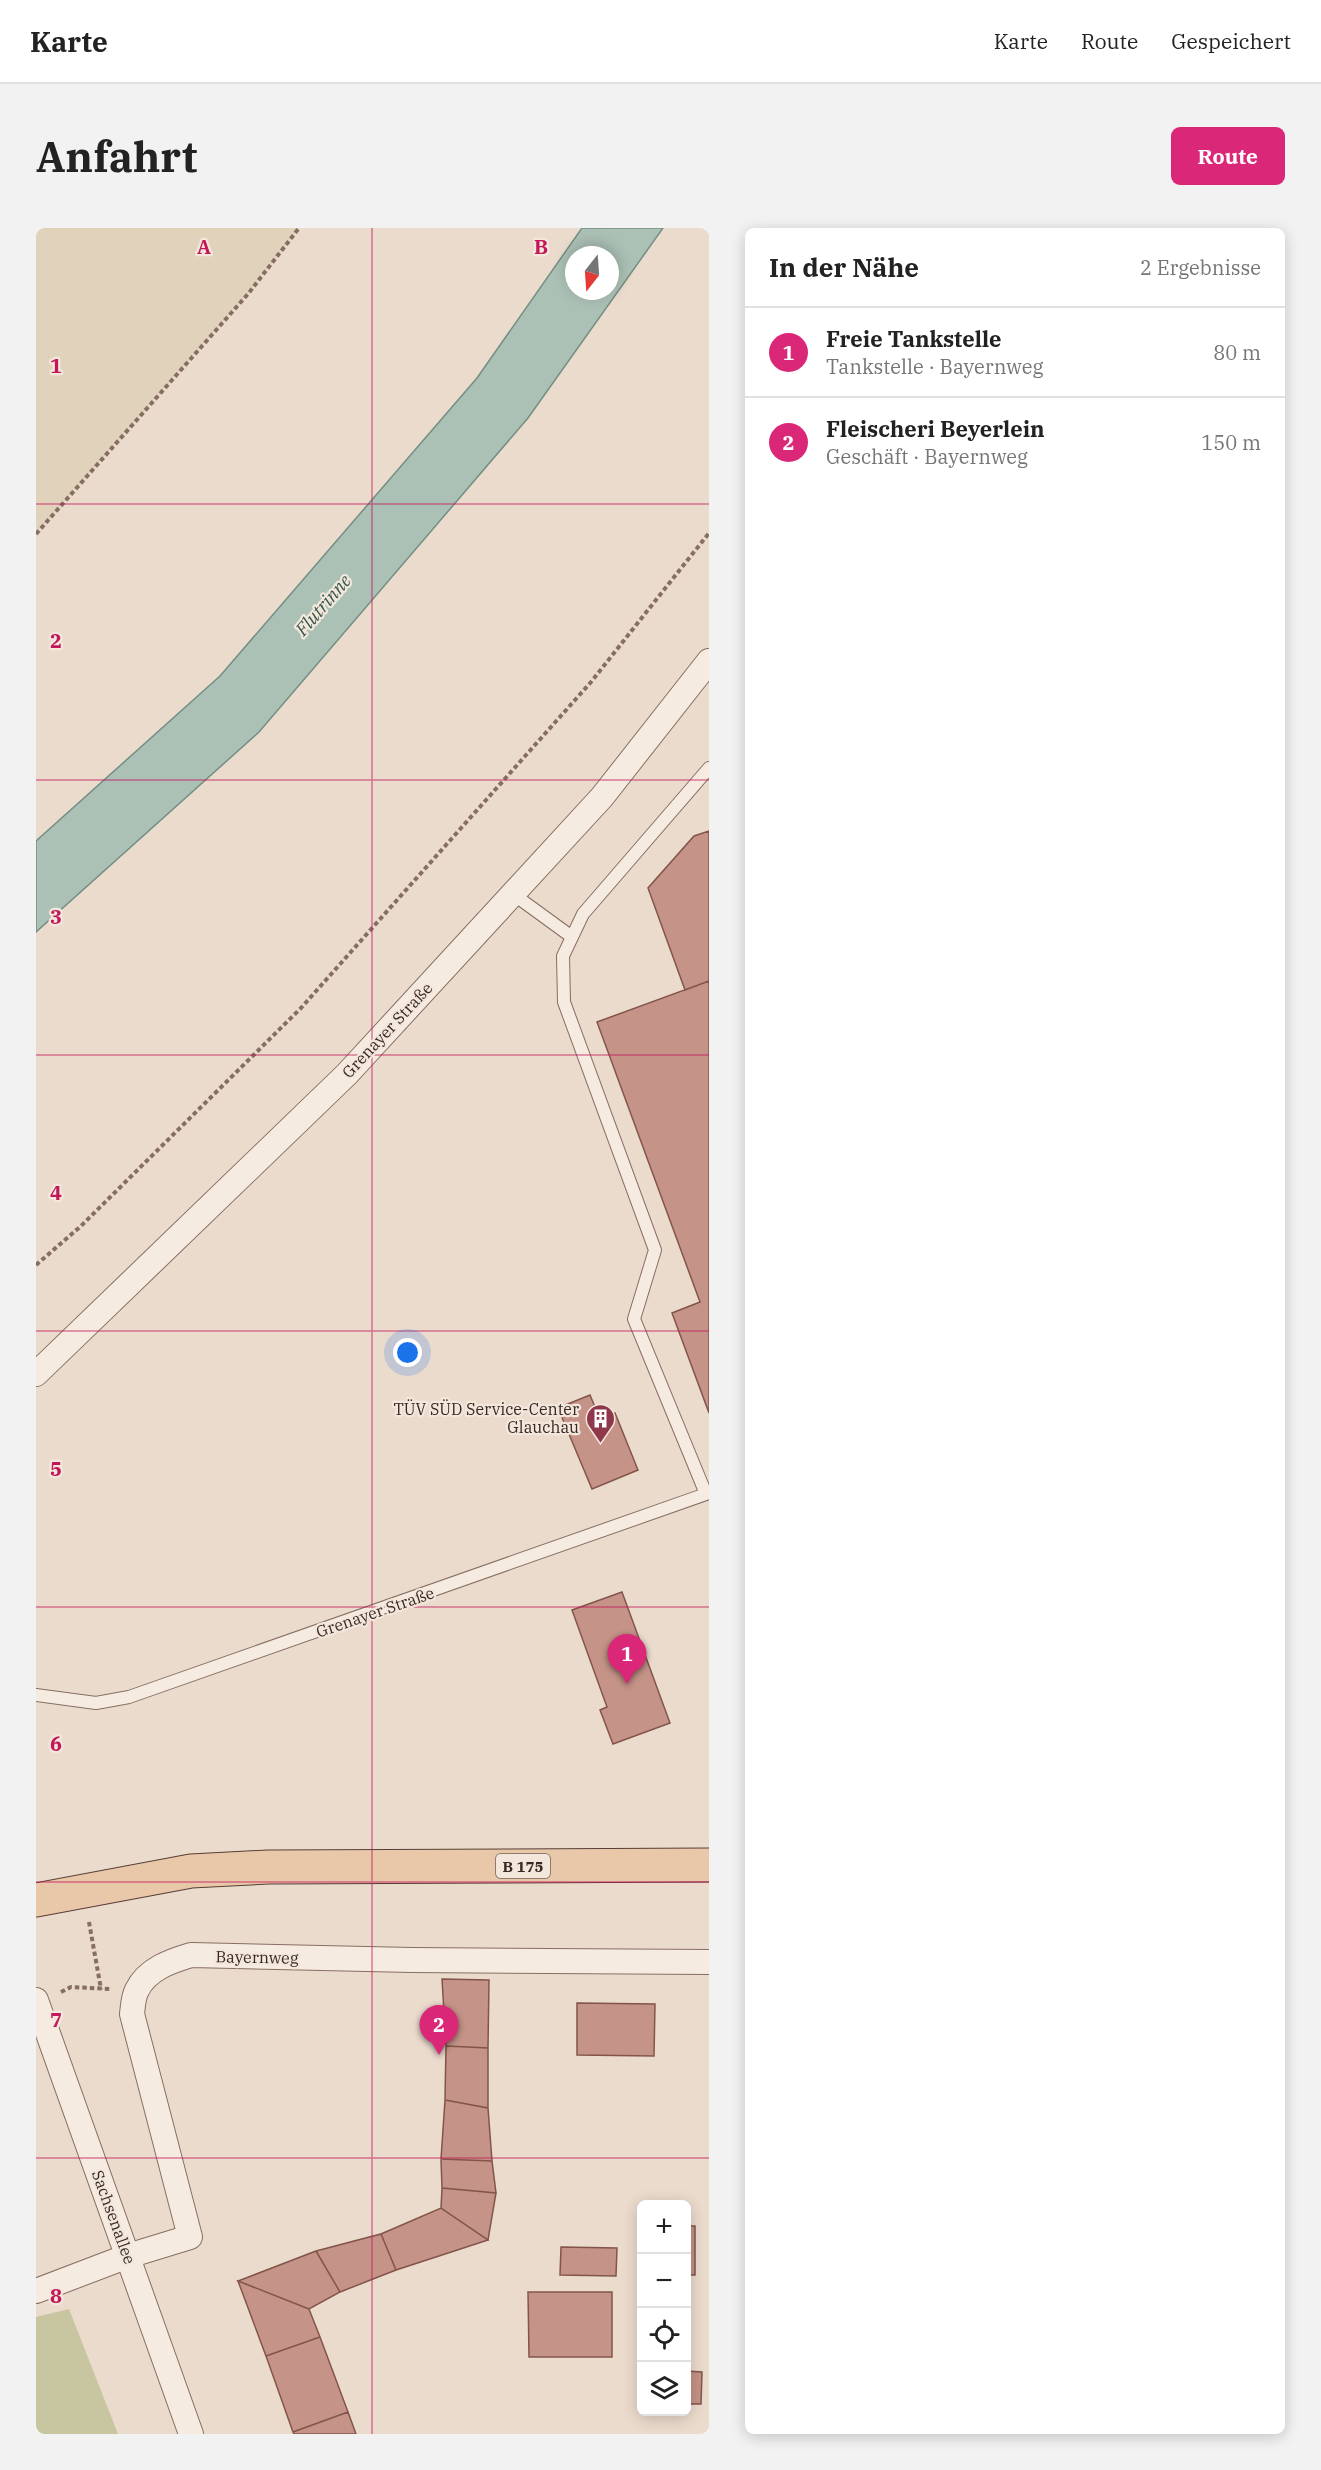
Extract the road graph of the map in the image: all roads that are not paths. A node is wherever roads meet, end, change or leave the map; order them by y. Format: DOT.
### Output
graph roads {
  1 [pos="709,661"];
  2 [pos="709,768"];
  3 [pos="513,894"];
  4 [pos="572,937"];
  5 [pos="36,1374"];
  6 [pos="707,1494"];
  7 [pos="36,1695"];
  8 [pos="709,1865"];
  9 [pos="36,1900"];
  10 [pos="709,1962"];
  11 [pos="37,2002"];
  12 [pos="128,2256"];
  13 [pos="36,2291"];
  14 [pos="191,2434"];
  1 -- 3 [label="street, Grenayer Straße"];
  2 -- 4 [label="lane"];
  3 -- 4 [label="lane"];
  3 -- 5 [label="street, Grenayer Straße"];
  4 -- 6 [label="lane"];
  6 -- 7 [label="lane, Grenayer Straße"];
  8 -- 9 [label="main road, B 175"];
  10 -- 12 [label="street, Bayernweg"];
  11 -- 12 [label="street, Sachsenallee"];
  12 -- 13 [label="street"];
  12 -- 14 [label="street, Sachsenallee"];
}
